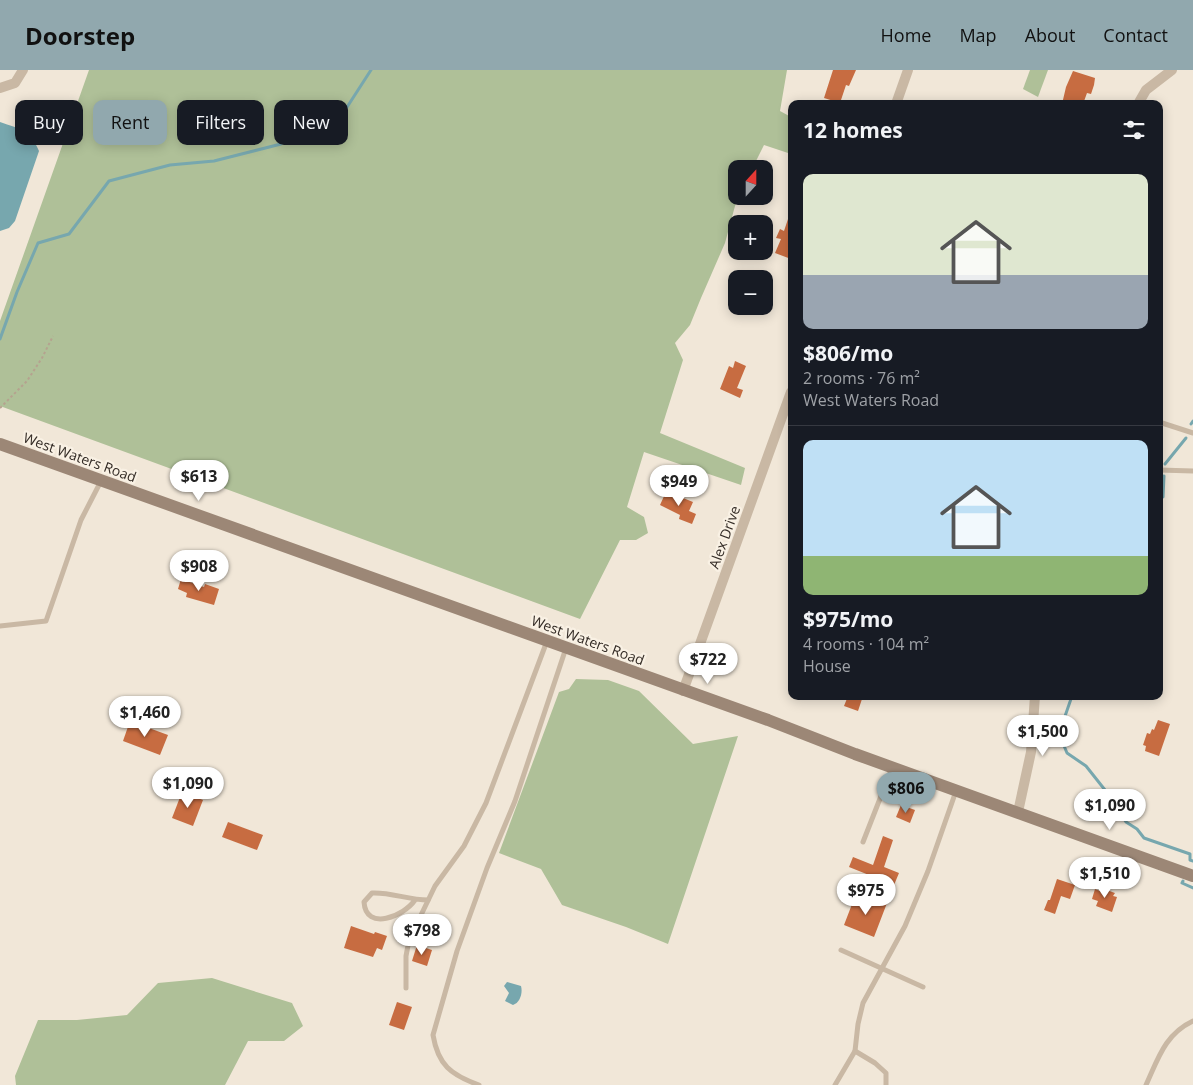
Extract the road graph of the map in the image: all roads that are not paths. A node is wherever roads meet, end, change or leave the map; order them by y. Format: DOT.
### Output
graph roads {
  1 [pos="23,70"];
  2 [pos="908,70"];
  3 [pos="1172,70"];
  4 [pos="4,87"];
  5 [pos="897,100"];
  6 [pos="1140,100"];
  7 [pos="788,400"];
  8 [pos="1163,423"];
  9 [pos="1193,433"];
  10 [pos="0,444"];
  11 [pos="1163,470"];
  12 [pos="1193,471"];
  13 [pos="102,481"];
  14 [pos="0,626"];
  15 [pos="547,641"];
  16 [pos="567,648"];
  17 [pos="683,691"];
  18 [pos="1035,700"];
  19 [pos="892,768"];
  20 [pos="957,790"];
  21 [pos="1018,812"];
  22 [pos="863,842"];
  23 [pos="1193,876"];
  24 [pos="415,900"];
  25 [pos="428,900"];
  26 [pos="841,950"];
  27 [pos="882,967"];
  28 [pos="924,987"];
  29 [pos="406,988"];
  30 [pos="1193,1021"];
  31 [pos="855,1050"];
  32 [pos="479,1085"];
  33 [pos="835,1085"];
  34 [pos="886,1085"];
  35 [pos="1146,1085"];
  1 -- 4 [label="street"];
  2 -- 5 [label="street"];
  3 -- 6 [label="street"];
  7 -- 17 [label="street, Alex Drive"];
  8 -- 9 [label="lane"];
  10 -- 13 [label="street, West Waters Road"];
  11 -- 12 [label="lane"];
  13 -- 14 [label="lane"];
  13 -- 15 [label="street, West Waters Road"];
  15 -- 16 [label="street, West Waters Road"];
  15 -- 25 [label="lane"];
  16 -- 17 [label="street, West Waters Road"];
  16 -- 32 [label="lane"];
  17 -- 19 [label="street, West Waters Road"];
  18 -- 21 [label="street"];
  19 -- 20 [label="street, West Waters Road"];
  19 -- 22 [label="lane"];
  20 -- 21 [label="street, West Waters Road"];
  20 -- 27 [label="lane"];
  21 -- 23 [label="street, West Waters Road"];
  24 -- 24 [label="lane"];
  24 -- 25 [label="lane"];
  25 -- 29 [label="lane"];
  26 -- 27 [label="lane"];
  27 -- 28 [label="lane"];
  27 -- 31 [label="lane"];
  30 -- 35 [label="lane"];
  31 -- 33 [label="lane"];
  31 -- 34 [label="lane"];
}
